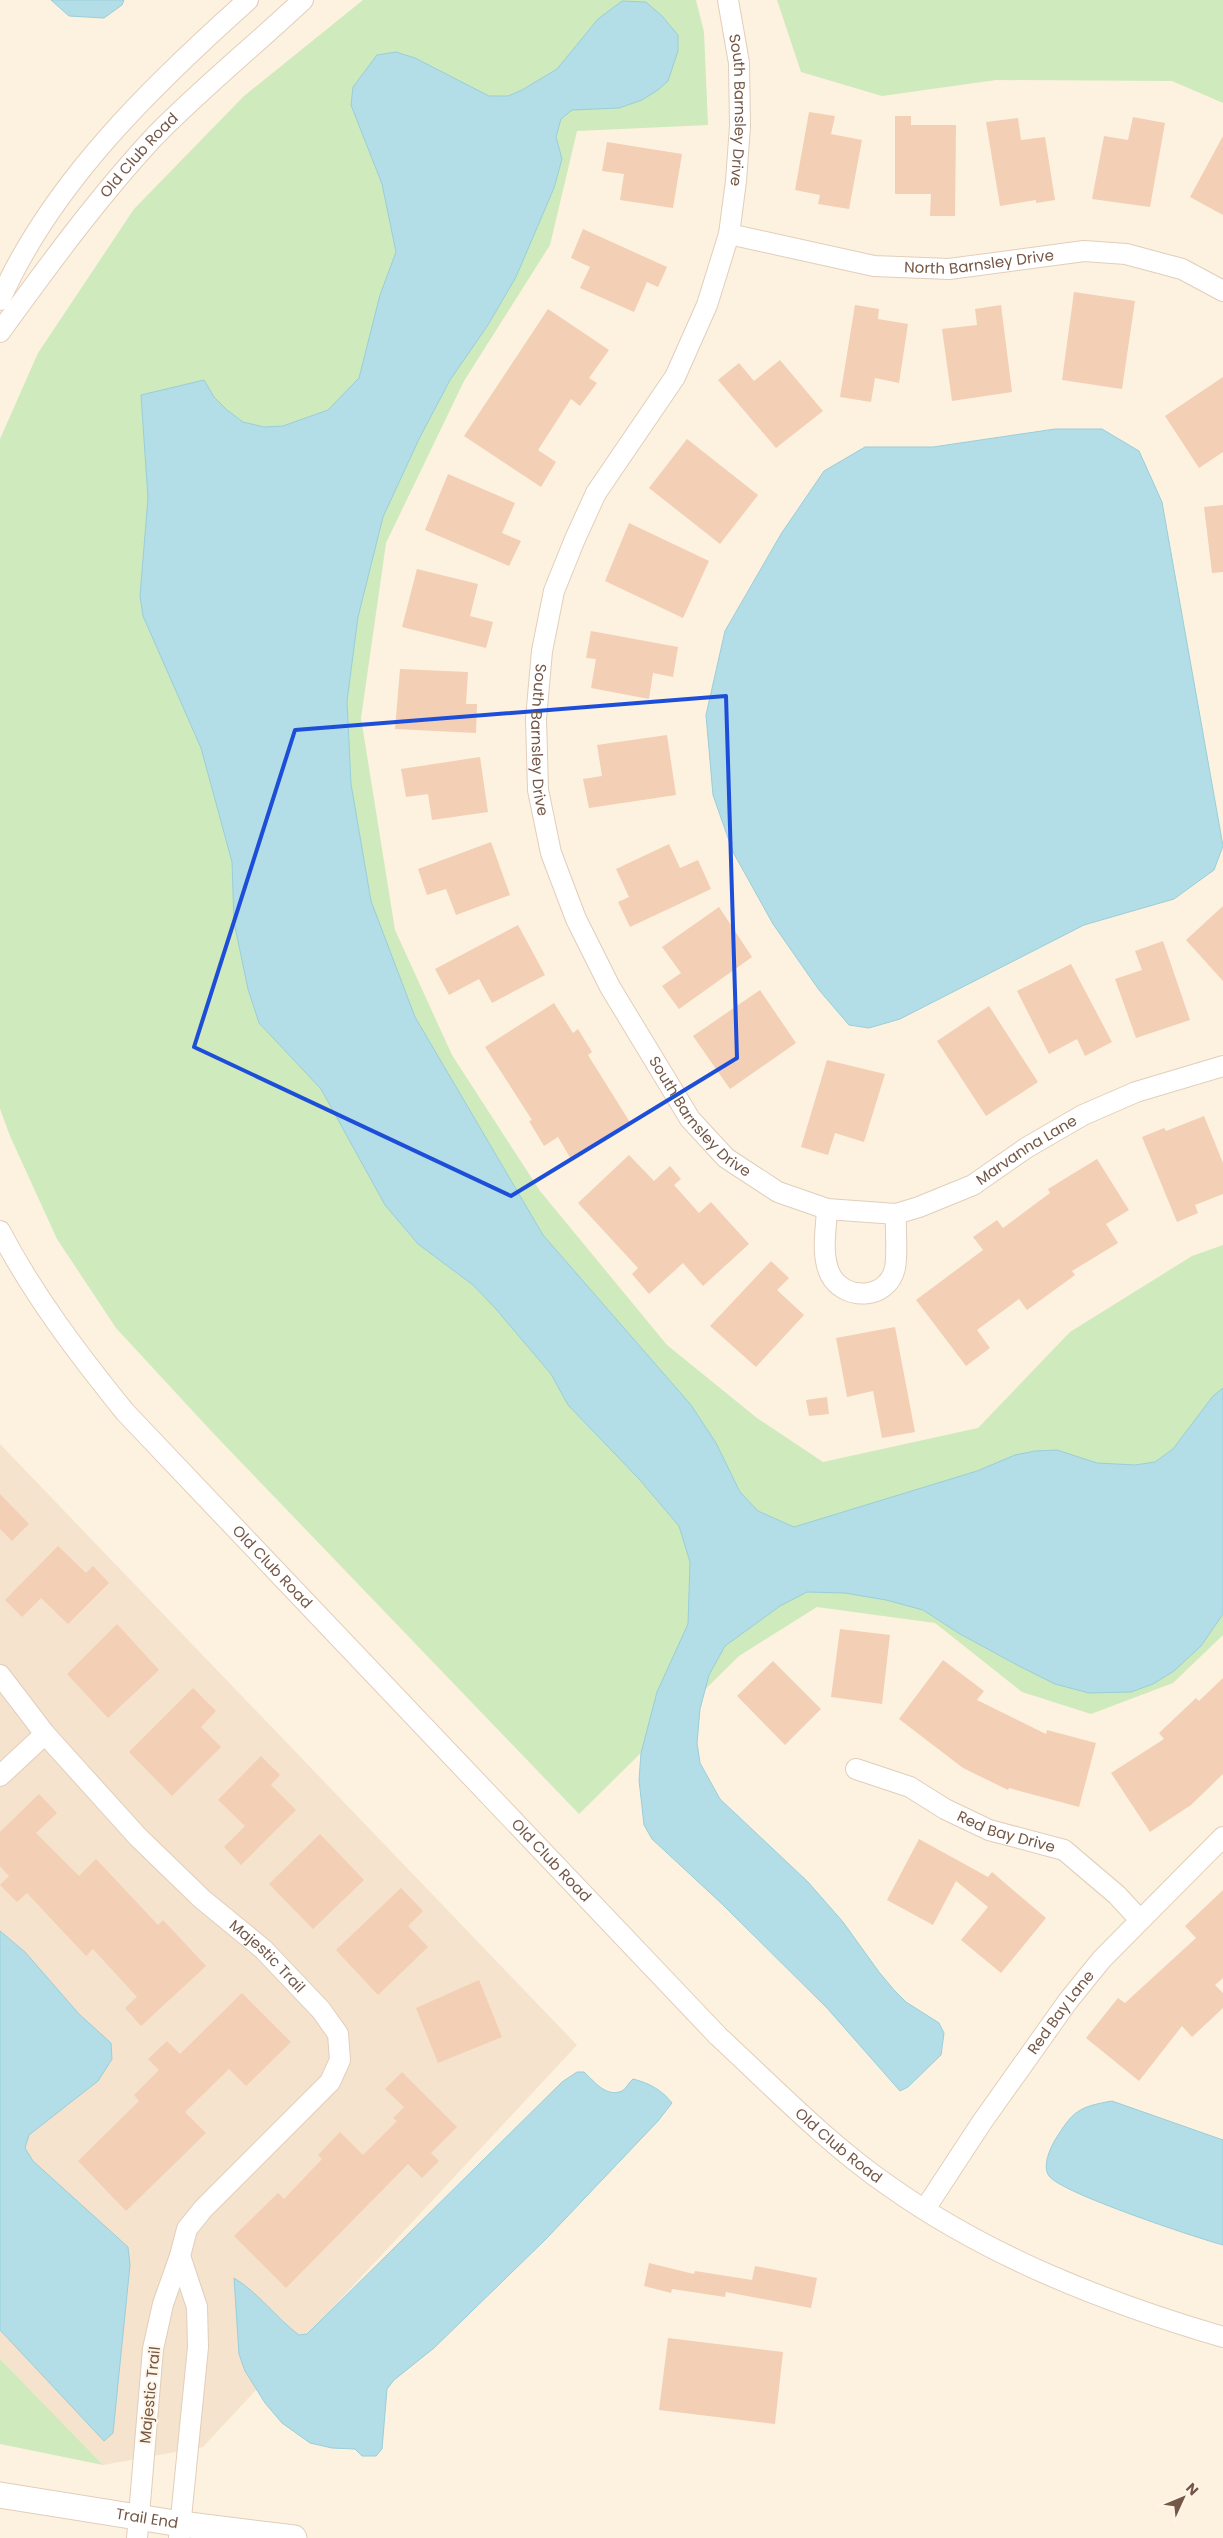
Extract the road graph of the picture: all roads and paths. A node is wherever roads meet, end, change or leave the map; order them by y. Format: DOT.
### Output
graph roads {
  1 [pos="248,0"];
  2 [pos="303,0"];
  3 [pos="728,0"];
  4 [pos="729,234"];
  5 [pos="1223,291"];
  6 [pos="0,300"];
  7 [pos="0,332"];
  8 [pos="1223,1066"];
  9 [pos="827,1209"];
  10 [pos="896,1214"];
  11 [pos="0,1231"];
  12 [pos="0,1675"];
  13 [pos="45,1734"];
  14 [pos="856,1769"];
  15 [pos="0,1776"];
  16 [pos="1223,1837"];
  17 [pos="1140,1920"];
  18 [pos="925,2209"];
  19 [pos="180,2256"];
  20 [pos="1223,2338"];
  21 [pos="0,2495"];
  22 [pos="138,2528"];
  23 [pos="180,2531"];
  24 [pos="294,2538"];
  1 -- 6 [label="street"];
  2 -- 7 [label="street, Old Club Road"];
  3 -- 4 [label="street, South Barnsley Drive"];
  4 -- 5 [label="street, North Barnsley Drive"];
  4 -- 9 [label="street, South Barnsley Drive"];
  8 -- 10 [label="street, Marvanna Lane"];
  9 -- 10 [label="street, Marvanna Lane"];
  9 -- 10 [label="street"];
  11 -- 18 [label="street, Old Club Road"];
  12 -- 13 [label="street, Majestic Trail"];
  13 -- 15 [label="street"];
  13 -- 19 [label="street, Majestic Trail"];
  14 -- 17 [label="street, Red Bay Drive"];
  16 -- 17 [label="street, Red Bay Lane"];
  17 -- 18 [label="street, Red Bay Lane"];
  18 -- 20 [label="street, Old Club Road"];
  19 -- 22 [label="street, Majestic Trail"];
  19 -- 23 [label="street"];
  21 -- 22 [label="street, Trail End"];
  22 -- 23 [label="street, Trail End"];
  23 -- 24 [label="street, Trail End"];
}
